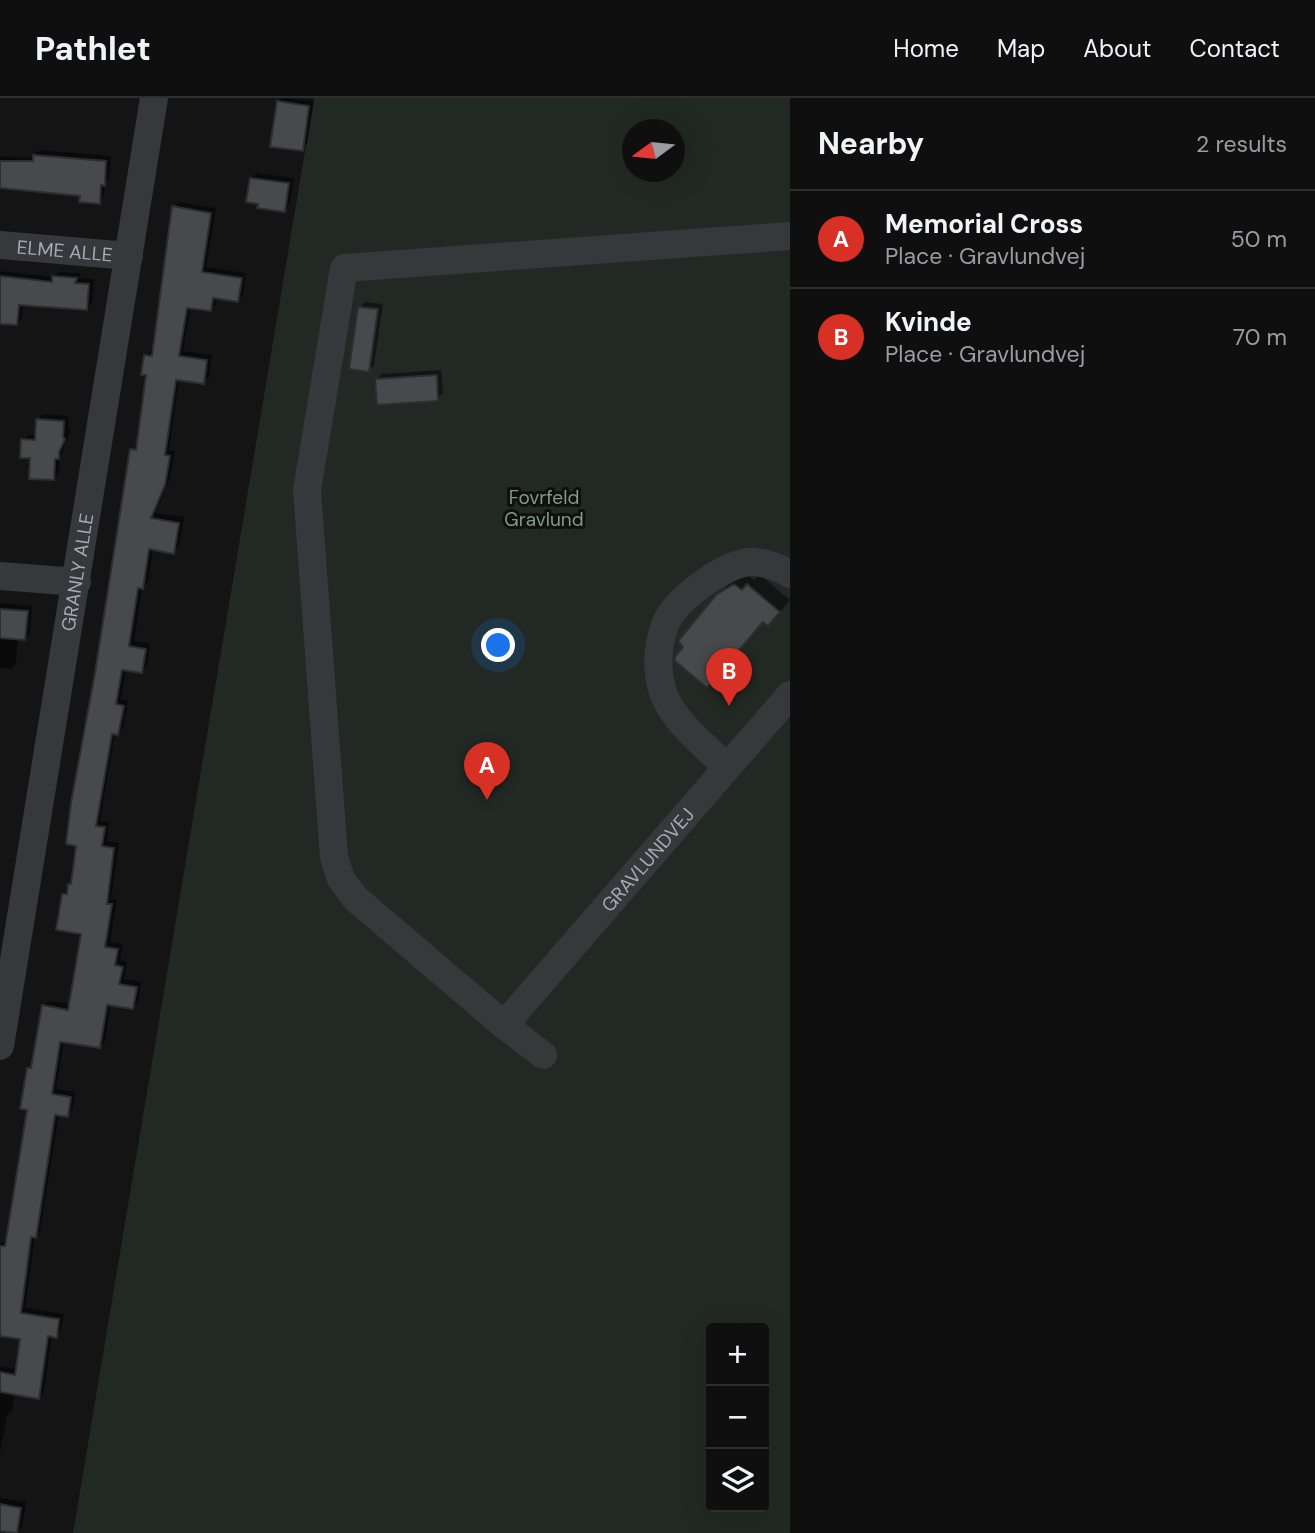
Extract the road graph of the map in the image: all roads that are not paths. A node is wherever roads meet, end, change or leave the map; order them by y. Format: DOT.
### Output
graph roads {
  1 [pos="154,98"];
  2 [pos="790,236"];
  3 [pos="0,245"];
  4 [pos="129,256"];
  5 [pos="790,574"];
  6 [pos="0,576"];
  7 [pos="77,582"];
  8 [pos="790,695"];
  9 [pos="727,767"];
  10 [pos="11,909"];
  11 [pos="504,1025"];
  12 [pos="0,1046"];
  13 [pos="543,1055"];
  1 -- 4 [label="street, GRANLY ALLE"];
  2 -- 11 [label="street"];
  3 -- 4 [label="street, ELME ALLE"];
  4 -- 7 [label="street, GRANLY ALLE"];
  5 -- 9 [label="street"];
  6 -- 7 [label="street"];
  7 -- 10 [label="street, GRANLY ALLE"];
  8 -- 9 [label="street, GRAVLUNDVEJ"];
  9 -- 11 [label="street, GRAVLUNDVEJ"];
  10 -- 12 [label="street, GRANLY ALLE"];
  11 -- 13 [label="street"];
}
